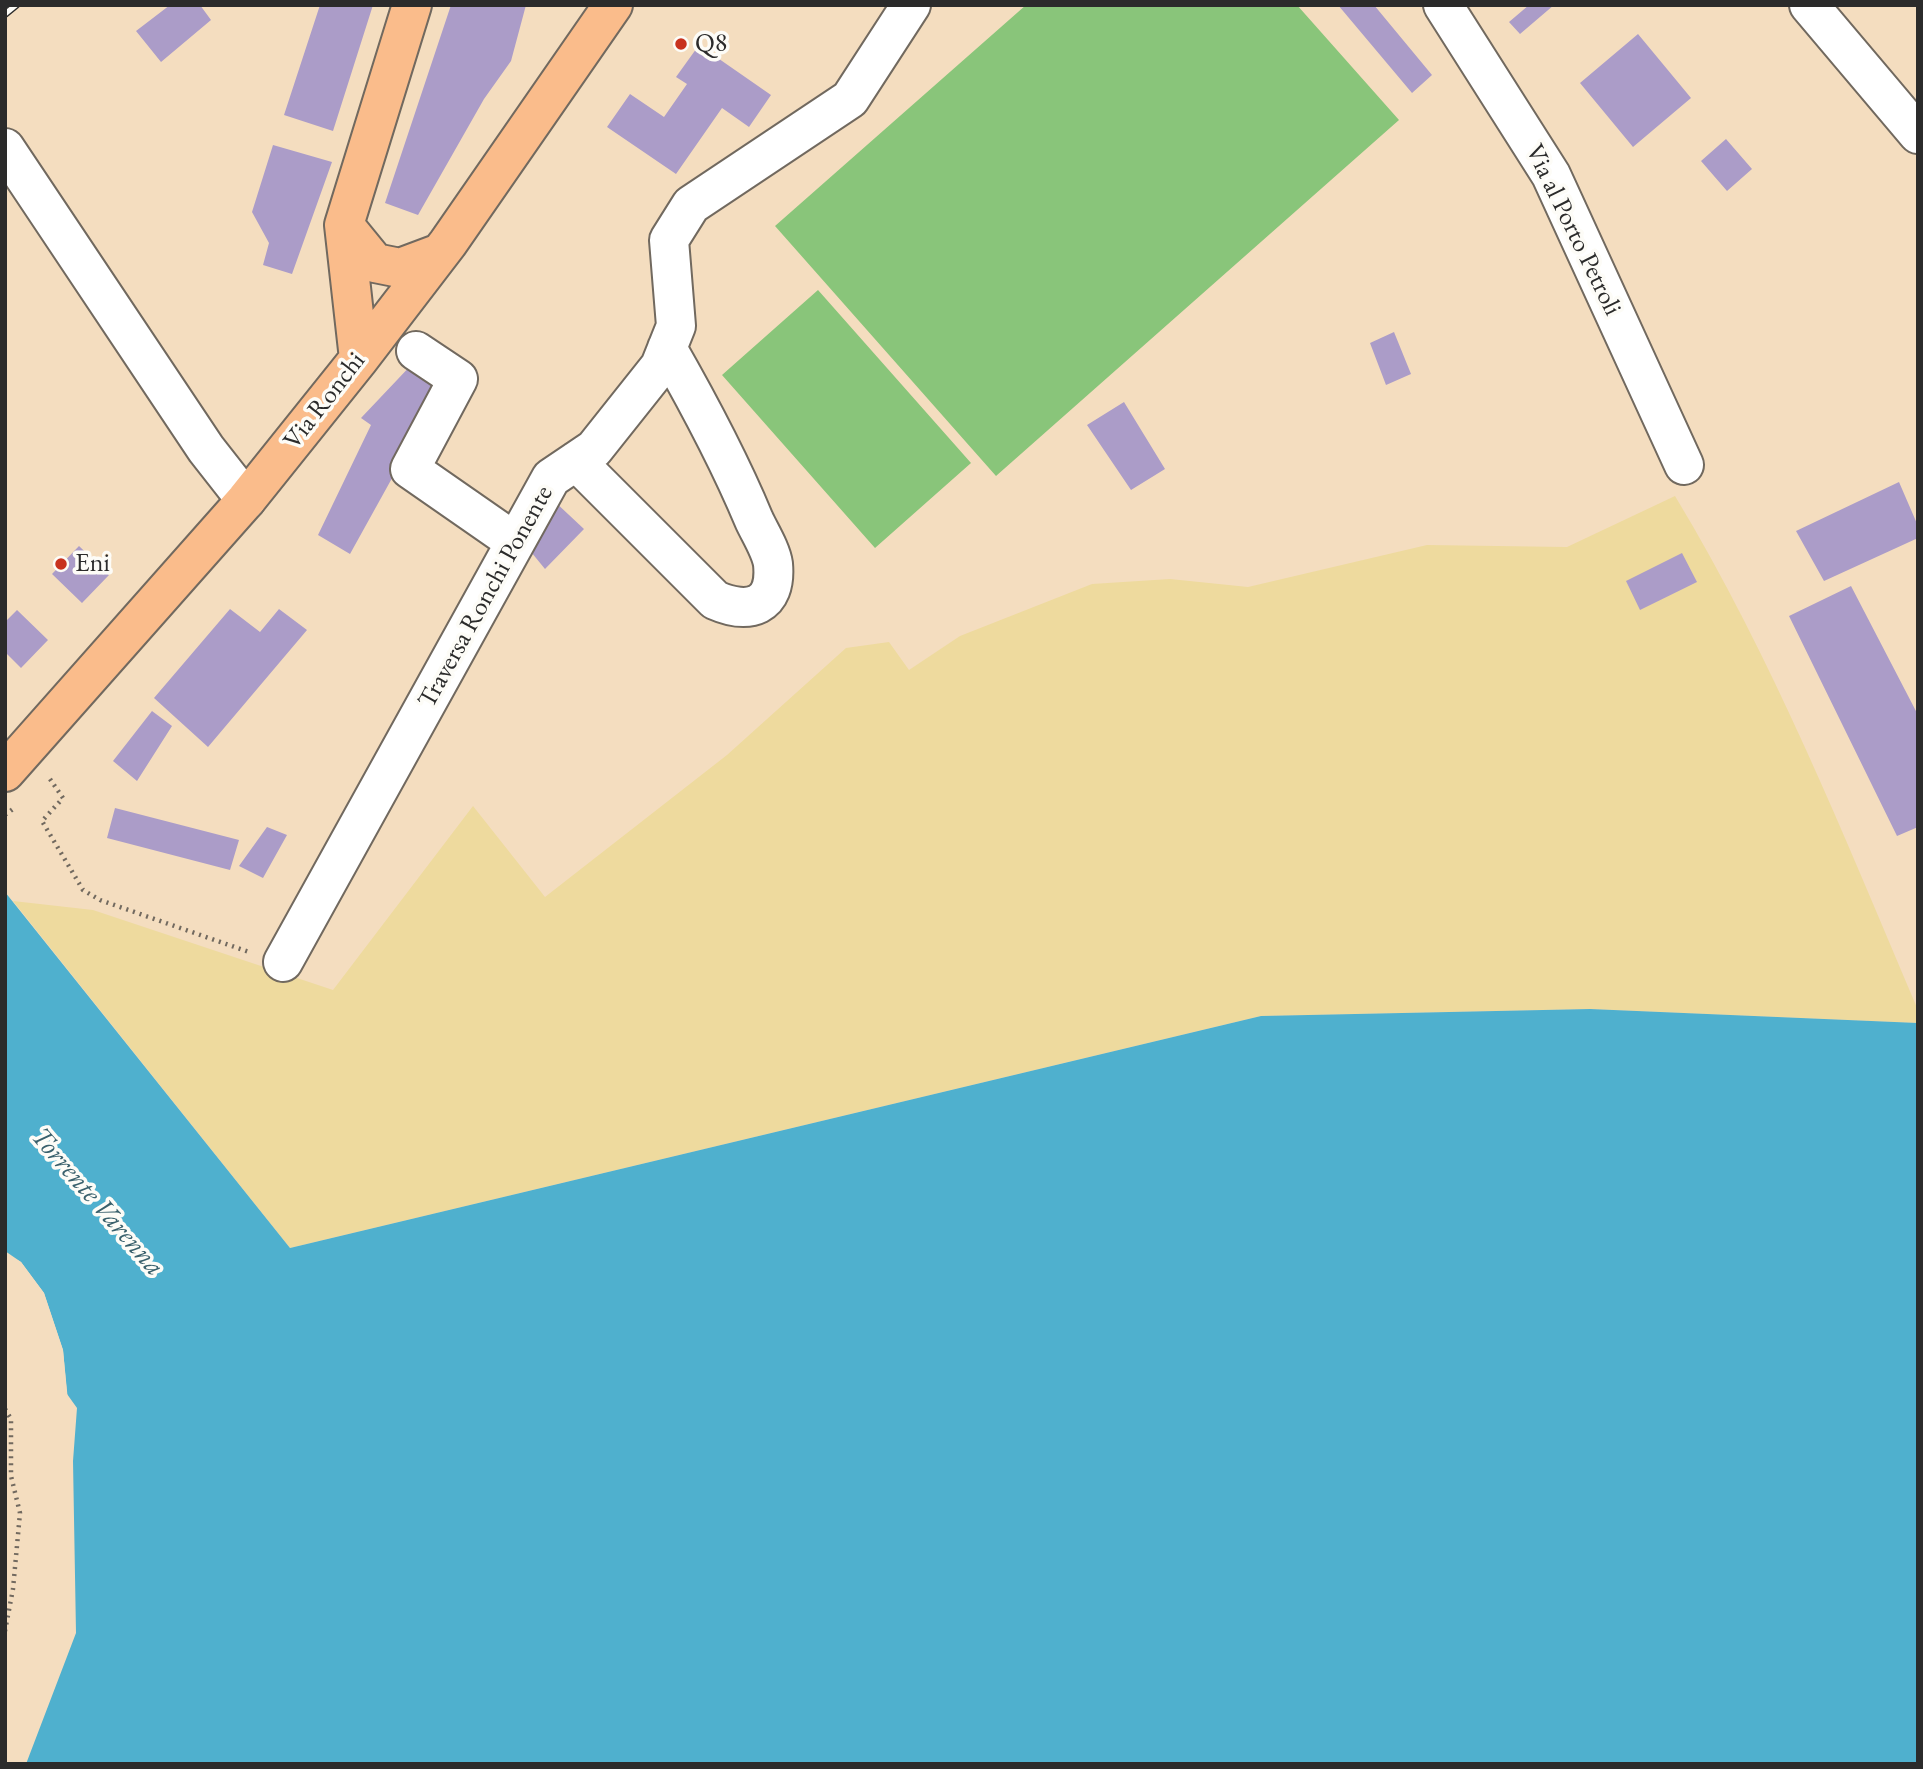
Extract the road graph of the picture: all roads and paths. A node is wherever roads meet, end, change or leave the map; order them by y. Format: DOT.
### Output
graph roads {
  1 [pos="412,5"];
  2 [pos="613,5"];
  3 [pos="911,5"];
  4 [pos="1443,5"];
  5 [pos="1809,5"];
  6 [pos="1918,134"];
  7 [pos="5,148"];
  8 [pos="344,225"];
  9 [pos="440,253"];
  10 [pos="667,348"];
  11 [pos="416,351"];
  12 [pos="359,359"];
  13 [pos="576,461"];
  14 [pos="1684,465"];
  15 [pos="246,500"];
  16 [pos="515,542"];
  17 [pos="5,772"];
  18 [pos="51,778"];
  19 [pos="283,962"];
  20 [pos="5,1409"];
  21 [pos="5,1631"];
  1 -- 8 [label="main road"];
  2 -- 9 [label="main road, Via Ronchi"];
  3 -- 10 [label="street, Traversa Ronchi Ponente"];
  4 -- 14 [label="street, Via al Porto Petroli"];
  5 -- 6 [label="street"];
  7 -- 15 [label="street"];
  8 -- 9 [label="main road"];
  8 -- 12 [label="main road"];
  9 -- 12 [label="main road, Via Ronchi"];
  10 -- 13 [label="street, Traversa Ronchi Ponente"];
  10 -- 13 [label="street"];
  11 -- 16 [label="street"];
  12 -- 15 [label="main road, Via Ronchi"];
  13 -- 16 [label="street, Traversa Ronchi Ponente"];
  15 -- 17 [label="main road, Via Ronchi"];
  16 -- 19 [label="street, Traversa Ronchi Ponente"];
  18 -- 19 [label="path"];
  20 -- 21 [label="path"];
}
